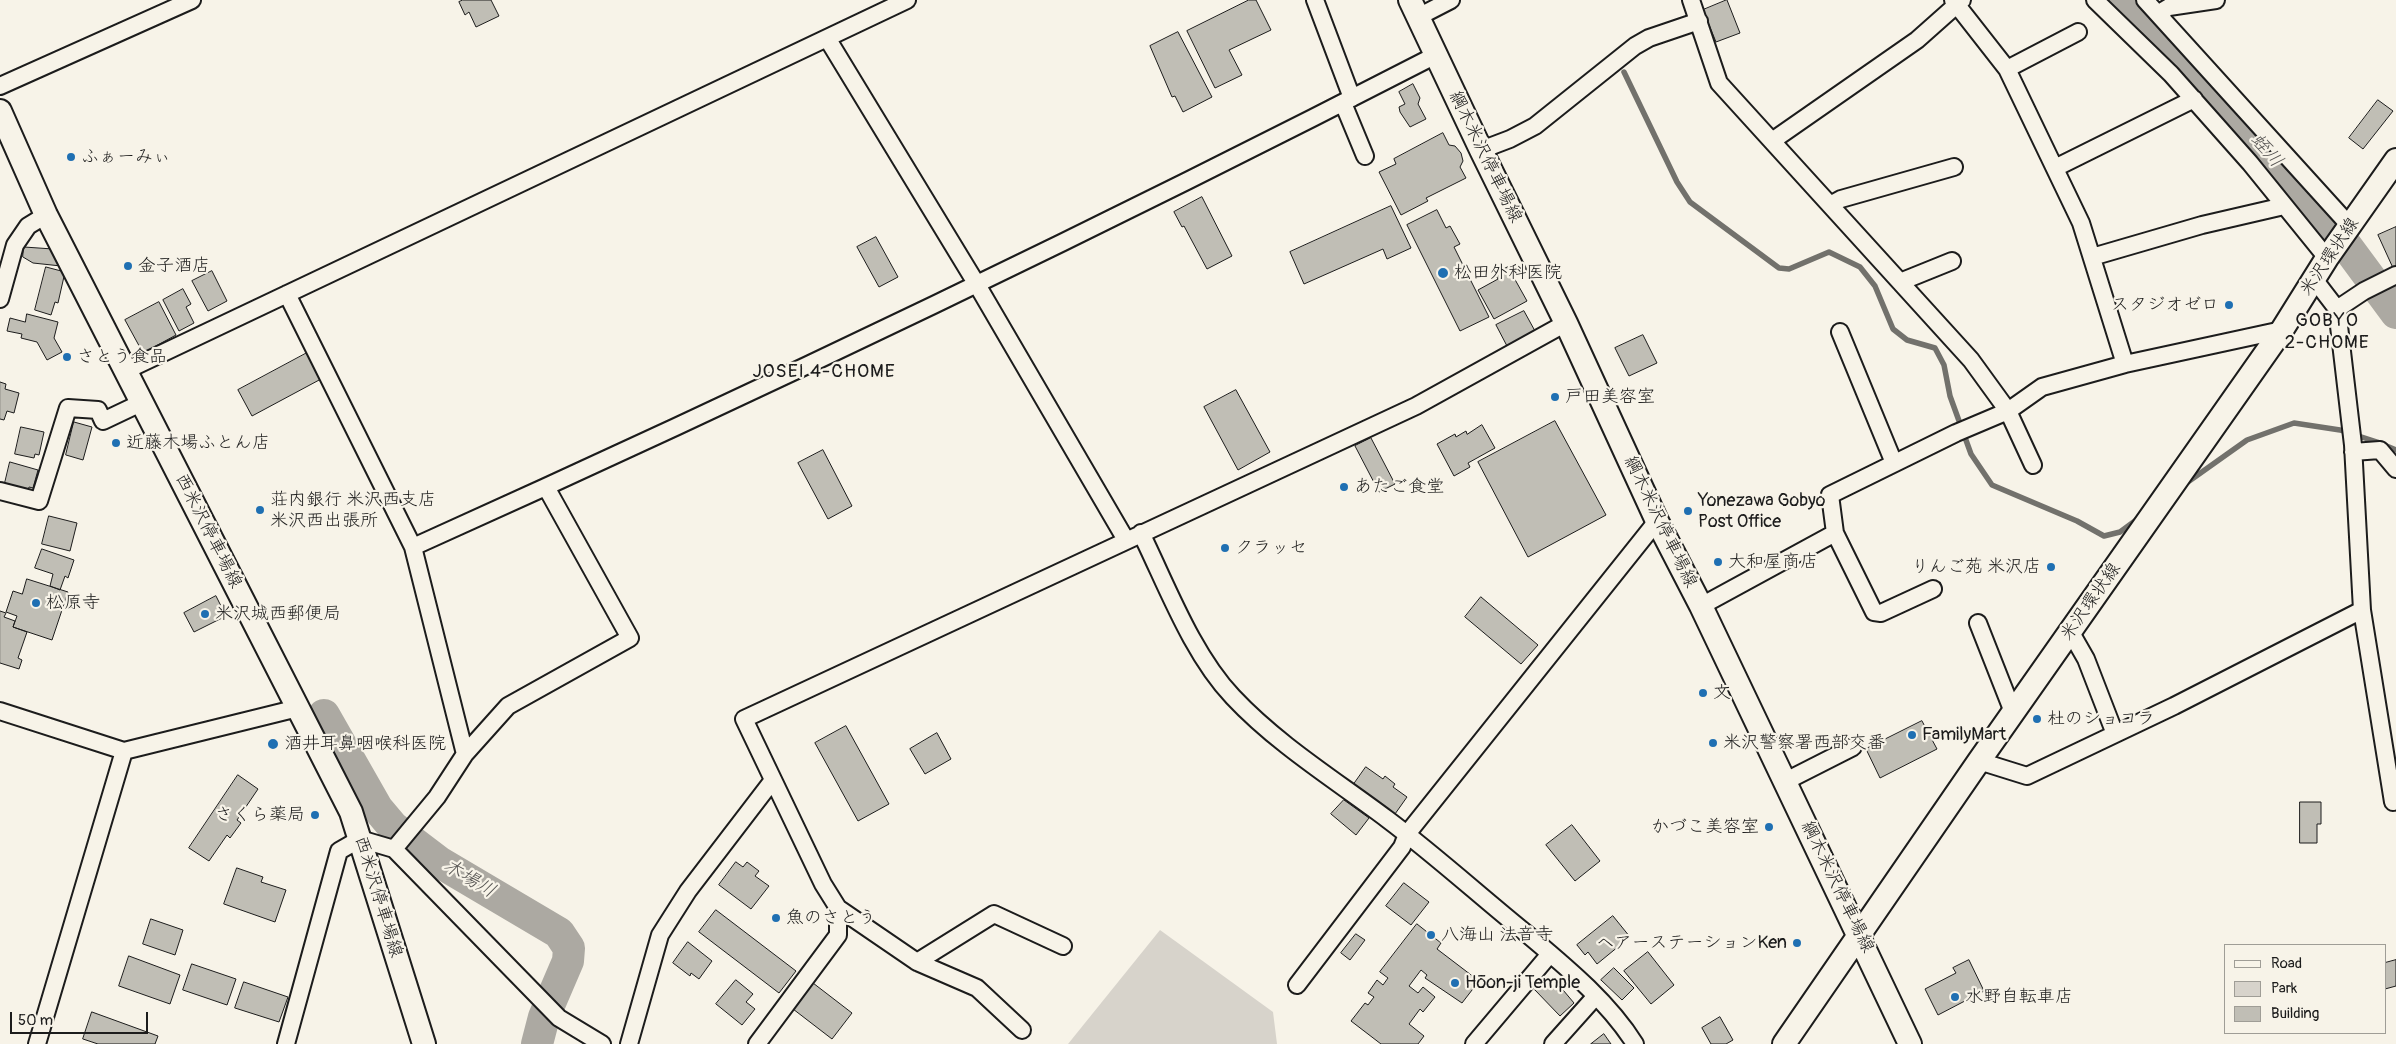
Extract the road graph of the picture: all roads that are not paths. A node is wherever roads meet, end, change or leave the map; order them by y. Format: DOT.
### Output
graph roads {
  1 [pos="192,0"];
  2 [pos="907,0"];
  3 [pos="1315,0"];
  4 [pos="1451,0"];
  5 [pos="1691,0"];
  6 [pos="2094,0"];
  7 [pos="2145,0"];
  8 [pos="2216,0"];
  9 [pos="1957,2"];
  10 [pos="1414,8"];
  11 [pos="2159,13"];
  12 [pos="1698,21"];
  13 [pos="2078,32"];
  14 [pos="827,38"];
  15 [pos="1436,55"];
  16 [pos="2007,69"];
  17 [pos="0,86"];
  18 [pos="2194,99"];
  19 [pos="1347,100"];
  20 [pos="0,111"];
  21 [pos="1772,141"];
  22 [pos="1481,150"];
  23 [pos="1365,156"];
  24 [pos="2396,160"];
  25 [pos="1954,167"];
  26 [pos="2054,168"];
  27 [pos="1830,205"];
  28 [pos="2284,206"];
  29 [pos="46,215"];
  30 [pos="2347,230"];
  31 [pos="2328,256"];
  32 [pos="2092,257"];
  33 [pos="1952,261"];
  34 [pos="2393,276"];
  35 [pos="2314,279"];
  36 [pos="1900,282"];
  37 [pos="976,283"];
  38 [pos="287,294"];
  39 [pos="0,299"];
  40 [pos="2337,309"];
  41 [pos="1566,323"];
  42 [pos="2282,330"];
  43 [pos="1840,332"];
  44 [pos="2125,364"];
  45 [pos="127,370"];
  46 [pos="143,402"];
  47 [pos="2008,411"];
  48 [pos="2353,449"];
  49 [pos="1894,463"];
  50 [pos="2033,465"];
  51 [pos="2396,469"];
  52 [pos="546,487"];
  53 [pos="0,491"];
  54 [pos="1657,521"];
  55 [pos="1834,533"];
  56 [pos="1134,536"];
  57 [pos="413,546"];
  58 [pos="1934,589"];
  59 [pos="1701,606"];
  60 [pos="2362,610"];
  61 [pos="1978,623"];
  62 [pos="2070,631"];
  63 [pos="298,708"];
  64 [pos="0,711"];
  65 [pos="2013,712"];
  66 [pos="2115,734"];
  67 [pos="1853,747"];
  68 [pos="124,751"];
  69 [pos="2391,752"];
  70 [pos="465,754"];
  71 [pos="1979,761"];
  72 [pos="773,780"];
  73 [pos="1786,781"];
  74 [pos="2393,802"];
  75 [pos="1407,834"];
  76 [pos="360,839"];
  77 [pos="395,848"];
  78 [pos="838,908"];
  79 [pos="1860,934"];
  80 [pos="1064,946"];
  81 [pos="1550,954"];
  82 [pos="917,962"];
  83 [pos="1297,985"];
  84 [pos="1596,997"];
  85 [pos="1022,1030"];
  86 [pos="37,1044"];
  87 [pos="286,1044"];
  88 [pos="424,1044"];
  89 [pos="602,1044"];
  90 [pos="629,1044"];
  91 [pos="757,1044"];
  92 [pos="1474,1044"];
  93 [pos="1552,1044"];
  94 [pos="1635,1044"];
  95 [pos="1784,1044"];
  96 [pos="1910,1044"];
  1 -- 17 [label="street"];
  2 -- 14 [label="street"];
  3 -- 19 [label="street"];
  4 -- 10 [label="street"];
  5 -- 12 [label="street"];
  6 -- 18 [label="street"];
  7 -- 11 [label="street"];
  8 -- 11 [label="street"];
  9 -- 16 [label="street"];
  9 -- 21 [label="street"];
  10 -- 15 [label="main road, 綱木米沢停車場線"];
  11 -- 30 [label="street"];
  12 -- 21 [label="street"];
  12 -- 22 [label="street"];
  13 -- 16 [label="street"];
  14 -- 37 [label="street"];
  14 -- 38 [label="street"];
  15 -- 19 [label="street"];
  15 -- 22 [label="main road, 綱木米沢停車場線"];
  16 -- 26 [label="street"];
  18 -- 26 [label="street"];
  18 -- 28 [label="street"];
  19 -- 23 [label="street"];
  19 -- 37 [label="street"];
  20 -- 29 [label="main road, 西米沢停車場線"];
  21 -- 27 [label="street"];
  22 -- 41 [label="main road, 綱木米沢停車場線"];
  24 -- 30 [label="main road, 米沢環状線"];
  25 -- 27 [label="street"];
  26 -- 32 [label="street"];
  27 -- 36 [label="street"];
  28 -- 31 [label="street"];
  28 -- 32 [label="street"];
  29 -- 39 [label="street"];
  29 -- 45 [label="main road, 西米沢停車場線"];
  30 -- 31 [label="main road, 米沢環状線"];
  31 -- 35 [label="main road, 米沢環状線"];
  32 -- 44 [label="street"];
  33 -- 36 [label="street"];
  34 -- 40 [label="street"];
  35 -- 40 [label="street"];
  35 -- 42 [label="main road, 米沢環状線"];
  36 -- 47 [label="street"];
  37 -- 52 [label="street"];
  37 -- 56 [label="street"];
  38 -- 45 [label="street"];
  38 -- 57 [label="street"];
  40 -- 48 [label="street"];
  41 -- 54 [label="main road, 綱木米沢停車場線"];
  41 -- 56 [label="street"];
  42 -- 44 [label="street"];
  42 -- 62 [label="main road, 米沢環状線"];
  43 -- 49 [label="street"];
  44 -- 47 [label="street"];
  45 -- 46 [label="main road, 西米沢停車場線"];
  46 -- 53 [label="street"];
  46 -- 63 [label="main road, 西米沢停車場線"];
  47 -- 49 [label="street"];
  47 -- 50 [label="street"];
  48 -- 51 [label="street"];
  48 -- 60 [label="street"];
  49 -- 55 [label="street"];
  52 -- 57 [label="street"];
  52 -- 70 [label="street"];
  54 -- 59 [label="main road, 綱木米沢停車場線"];
  54 -- 75 [label="street"];
  55 -- 58 [label="street"];
  55 -- 59 [label="street"];
  56 -- 72 [label="street"];
  56 -- 75 [label="street"];
  57 -- 70 [label="street"];
  59 -- 73 [label="main road, 綱木米沢停車場線"];
  60 -- 66 [label="street"];
  60 -- 69 [label="street"];
  61 -- 65 [label="street"];
  62 -- 65 [label="main road, 米沢環状線"];
  62 -- 66 [label="street"];
  63 -- 68 [label="street"];
  63 -- 76 [label="main road, 西米沢停車場線"];
  64 -- 68 [label="street"];
  65 -- 71 [label="main road, 米沢環状線"];
  66 -- 71 [label="street"];
  67 -- 73 [label="street"];
  68 -- 86 [label="street"];
  69 -- 74 [label="street"];
  70 -- 77 [label="street"];
  71 -- 79 [label="main road, 米沢環状線"];
  72 -- 78 [label="street"];
  72 -- 90 [label="street"];
  73 -- 79 [label="main road, 綱木米沢停車場線"];
  75 -- 81 [label="street"];
  75 -- 83 [label="street"];
  76 -- 77 [label="street"];
  76 -- 87 [label="street"];
  76 -- 88 [label="main road, 西米沢停車場線"];
  77 -- 89 [label="street"];
  78 -- 82 [label="street"];
  78 -- 91 [label="street"];
  79 -- 95 [label="main road, 米沢環状線"];
  79 -- 96 [label="main road, 綱木米沢停車場線"];
  80 -- 82 [label="street"];
  81 -- 84 [label="street"];
  81 -- 92 [label="street"];
  82 -- 85 [label="street"];
  84 -- 93 [label="street"];
  84 -- 94 [label="street"];
}
